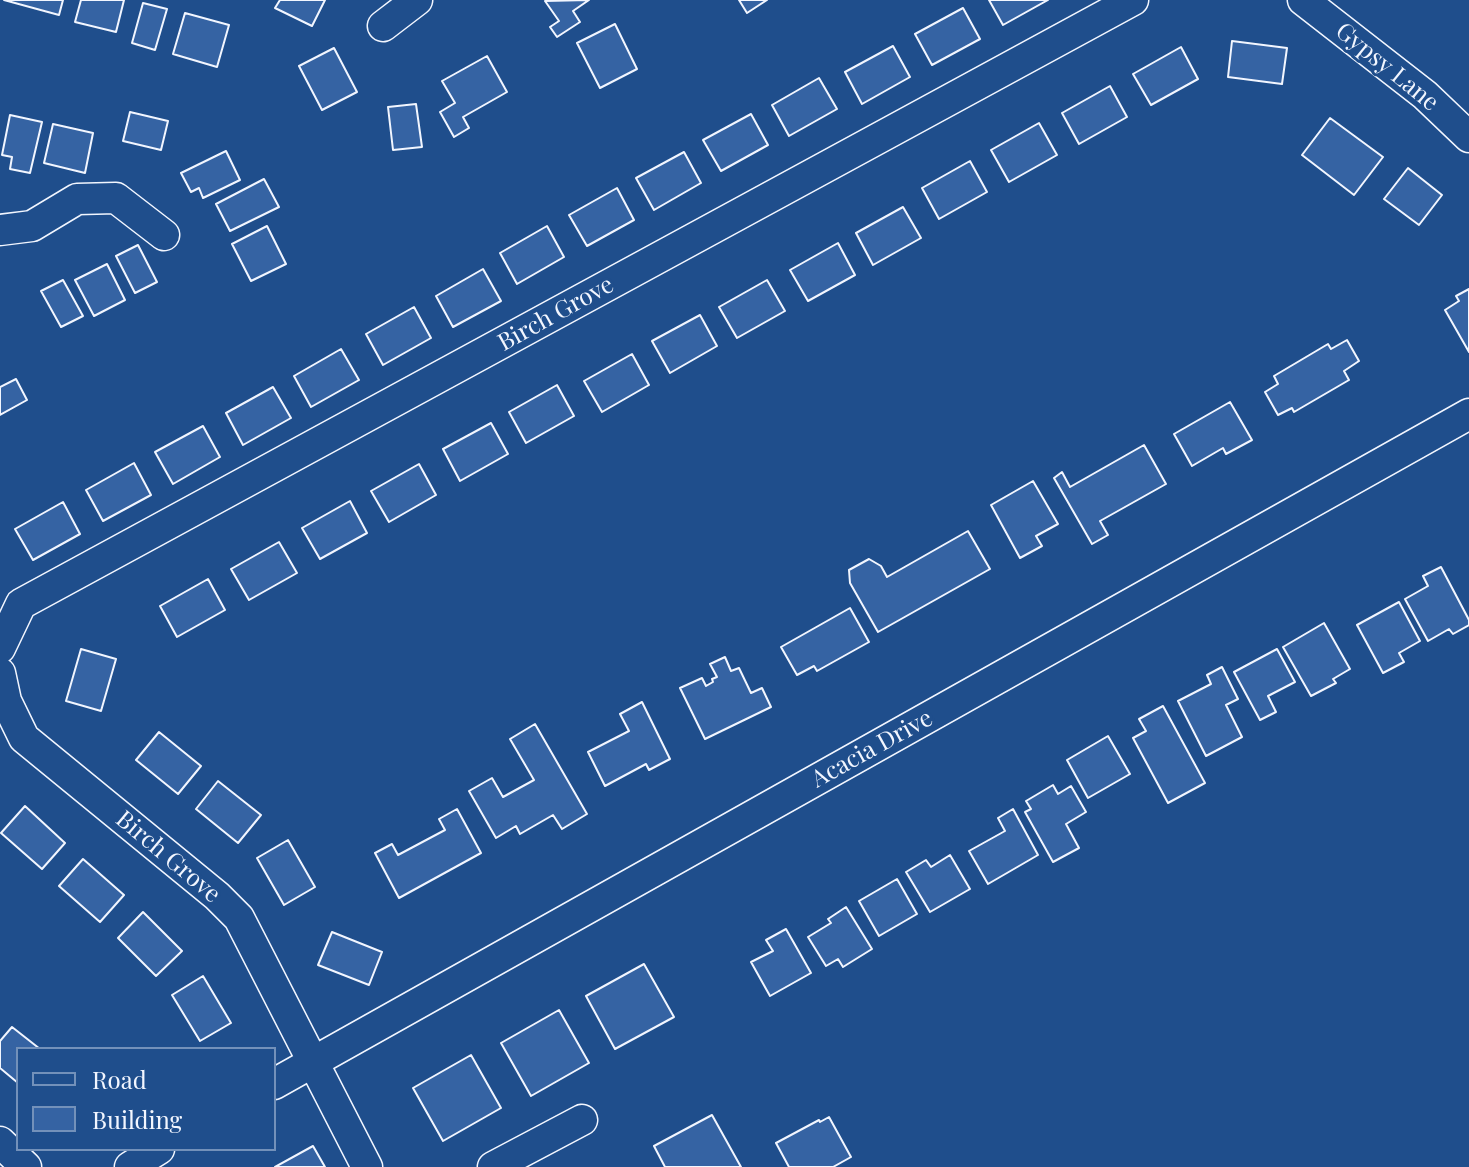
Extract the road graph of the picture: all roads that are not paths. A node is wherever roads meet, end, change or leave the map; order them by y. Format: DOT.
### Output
graph roads {
  1 [pos="417,0"];
  2 [pos="1133,0"];
  3 [pos="1303,0"];
  4 [pos="383,26"];
  5 [pos="1469,137"];
  6 [pos="0,230"];
  7 [pos="164,235"];
  8 [pos="1469,414"];
  9 [pos="0,648"];
  10 [pos="0,673"];
  11 [pos="313,1063"];
  12 [pos="276,1083"];
  13 [pos="582,1120"];
  14 [pos="0,1142"];
  15 [pos="156,1151"];
  16 [pos="26,1167"];
  17 [pos="130,1167"];
  18 [pos="367,1167"];
  19 [pos="493,1167"];
  1 -- 4 [label="street"];
  2 -- 9 [label="street, Birch Grove"];
  3 -- 5 [label="street, Gypsy Lane"];
  6 -- 7 [label="street"];
  8 -- 11 [label="street, Acacia Drive"];
  10 -- 11 [label="street, Birch Grove"];
  11 -- 12 [label="street, Acacia Drive"];
  11 -- 18 [label="street, Birch Grove"];
  13 -- 19 [label="street"];
  14 -- 16 [label="street"];
  15 -- 17 [label="street"];
}
